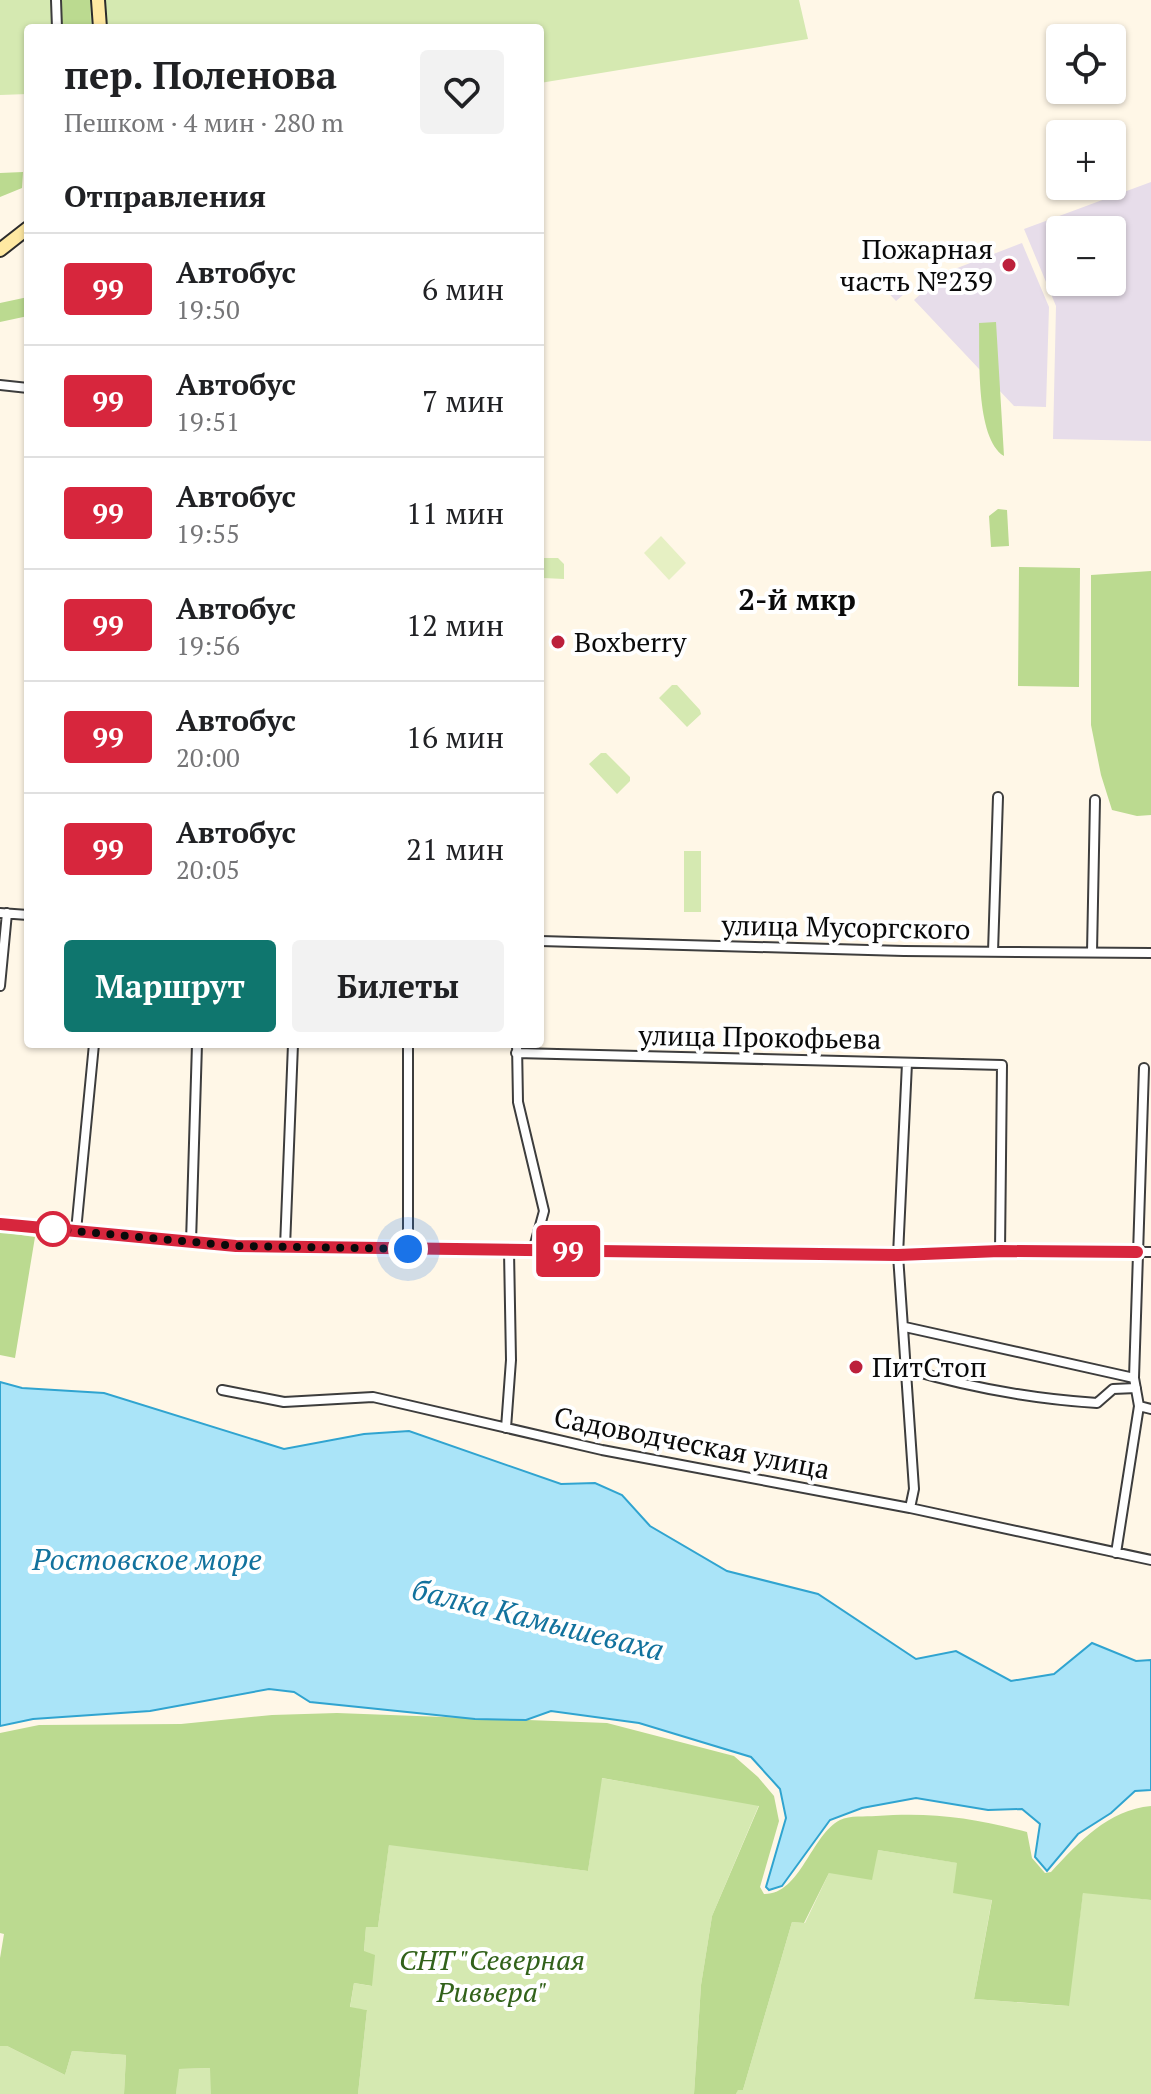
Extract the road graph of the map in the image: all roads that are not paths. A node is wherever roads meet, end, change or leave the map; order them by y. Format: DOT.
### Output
graph roads {
  1 [pos="56,0"];
  2 [pos="98,0"];
  3 [pos="57,24"];
  4 [pos="100,24"];
  5 [pos="24,231"];
  6 [pos="0,250"];
  7 [pos="0,385"];
  8 [pos="24,388"];
  9 [pos="998,797"];
  10 [pos="1095,800"];
  11 [pos="4,913"];
  12 [pos="24,915"];
  13 [pos="544,941"];
  14 [pos="993,952"];
  15 [pos="1092,952"];
  16 [pos="1151,953"];
  17 [pos="0,986"];
  18 [pos="94,1048"];
  19 [pos="197,1048"];
  20 [pos="293,1048"];
  21 [pos="408,1048"];
  22 [pos="516,1049"];
  23 [pos="907,1063"];
  24 [pos="1144,1068"];
  25 [pos="0,1224"];
  26 [pos="76,1231"];
  27 [pos="191,1242"];
  28 [pos="285,1247"];
  29 [pos="408,1249"];
  30 [pos="509,1251"];
  31 [pos="533,1251"];
  32 [pos="1000,1251"];
  33 [pos="1137,1252"];
  34 [pos="1151,1252"];
  35 [pos="898,1255"];
  36 [pos="905,1327"];
  37 [pos="907,1369"];
  38 [pos="1134,1378"];
  39 [pos="1136,1388"];
  40 [pos="222,1390"];
  41 [pos="1139,1406"];
  42 [pos="1151,1409"];
  43 [pos="506,1428"];
  44 [pos="910,1508"];
  45 [pos="1116,1553"];
  46 [pos="1151,1560"];
  1 -- 3 [label="street"];
  2 -- 4 [label="main road"];
  5 -- 6 [label="main road"];
  7 -- 8 [label="street"];
  9 -- 14 [label="street"];
  10 -- 15 [label="street"];
  11 -- 12 [label="street"];
  11 -- 17 [label="street"];
  13 -- 14 [label="street, улица Мусоргского"];
  14 -- 15 [label="street, улица Мусоргского"];
  15 -- 16 [label="street, улица Мусоргского"];
  18 -- 26 [label="street"];
  19 -- 27 [label="street"];
  20 -- 28 [label="street"];
  21 -- 29 [label="street"];
  22 -- 23 [label="street, улица Прокофьева"];
  22 -- 31 [label="street"];
  23 -- 32 [label="street, улица Прокофьева"];
  23 -- 35 [label="street"];
  24 -- 33 [label="street"];
  25 -- 26 [label="street"];
  26 -- 27 [label="street"];
  27 -- 28 [label="street"];
  28 -- 29 [label="street"];
  29 -- 30 [label="street"];
  30 -- 31 [label="street"];
  30 -- 43 [label="street"];
  31 -- 35 [label="street"];
  32 -- 33 [label="street"];
  32 -- 35 [label="street"];
  33 -- 34 [label="street"];
  33 -- 38 [label="street"];
  35 -- 36 [label="street"];
  36 -- 37 [label="street"];
  36 -- 38 [label="street"];
  37 -- 39 [label="street"];
  37 -- 44 [label="street"];
  38 -- 39 [label="street"];
  39 -- 41 [label="street"];
  40 -- 43 [label="street, Садоводческая улица"];
  41 -- 42 [label="street"];
  41 -- 45 [label="street"];
  43 -- 44 [label="street, Садоводческая улица"];
  44 -- 45 [label="street, Садоводческая улица"];
  45 -- 46 [label="street, Садоводческая улица"];
}
